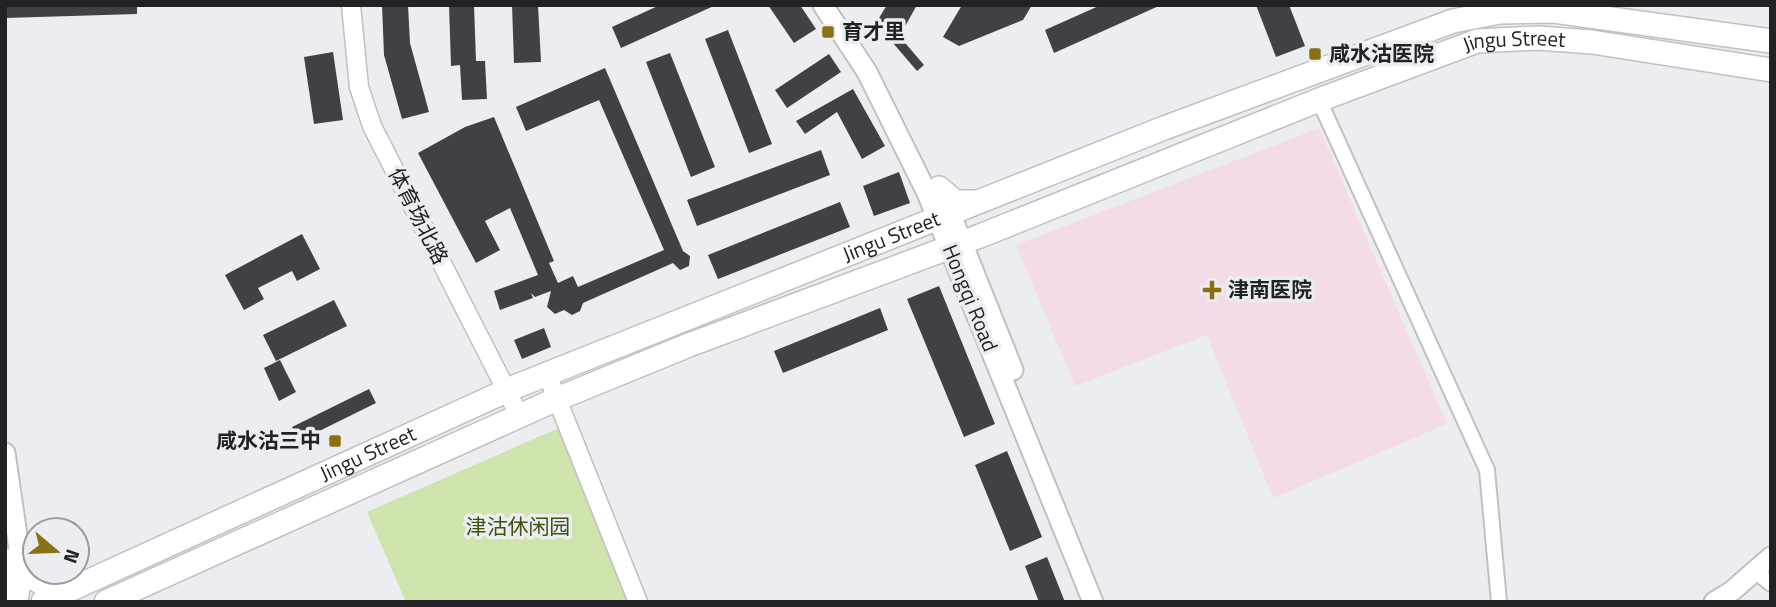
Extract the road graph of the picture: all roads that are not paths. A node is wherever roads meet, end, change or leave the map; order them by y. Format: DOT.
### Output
graph roads {
  1 [pos="351,5"];
  2 [pos="360,5"];
  3 [pos="823,5"];
  4 [pos="837,5"];
  5 [pos="1472,5"];
  6 [pos="1573,5"];
  7 [pos="1509,9"];
  8 [pos="1604,17"];
  9 [pos="1453,21"];
  10 [pos="1771,41"];
  11 [pos="1771,70"];
  12 [pos="1319,100"];
  13 [pos="933,190"];
  14 [pos="983,201"];
  15 [pos="950,227"];
  16 [pos="547,374"];
  17 [pos="512,388"];
  18 [pos="557,399"];
  19 [pos="524,413"];
  20 [pos="5,453"];
  21 [pos="1771,557"];
  22 [pos="1765,575"];
  23 [pos="91,577"];
  24 [pos="45,586"];
  25 [pos="72,586"];
  26 [pos="14,587"];
  27 [pos="43,602"];
  28 [pos="106,602"];
  29 [pos="638,602"];
  30 [pos="1093,602"];
  31 [pos="1105,602"];
  32 [pos="1499,602"];
  33 [pos="1714,602"];
  34 [pos="1731,602"];
  1 -- 17 [label="street, 体育场北路"];
  2 -- 17 [label="street, 体育场北路"];
  3 -- 13 [label="main road, Hongqi Road"];
  4 -- 13 [label="main road, Hongqi Road"];
  5 -- 9 [label="street"];
  6 -- 8 [label="street"];
  7 -- 8 [label="main road, Jingu Street"];
  7 -- 9 [label="main road, Jingu Street"];
  8 -- 10 [label="main road, Jingu Street"];
  9 -- 14 [label="main road, Jingu Street"];
  11 -- 12 [label="main road, Jingu Street"];
  12 -- 15 [label="main road, Jingu Street"];
  12 -- 32 [label="street"];
  13 -- 14 [label="main road"];
  13 -- 15 [label="main road, Hongqi Road"];
  14 -- 15 [label="main road, Jingu Street"];
  15 -- 16 [label="main road, Jingu Street"];
  15 -- 18 [label="main road, Jingu Street"];
  15 -- 30 [label="main road, Hongqi Road"];
  15 -- 31 [label="main road, Hongqi Road"];
  16 -- 17 [label="main road, Jingu Street"];
  16 -- 18 [label="street"];
  17 -- 19 [label="street, 体育场北路"];
  17 -- 23 [label="main road, Jingu Street"];
  18 -- 19 [label="main road, Jingu Street"];
  18 -- 29 [label="street"];
  19 -- 28 [label="main road, Jingu Street"];
  20 -- 26 [label="main road"];
  21 -- 22 [label="main road"];
  22 -- 33 [label="main road"];
  22 -- 34 [label="main road"];
  24 -- 25 [label="main road"];
  25 -- 27 [label="main road, Jingu Street"];
}
